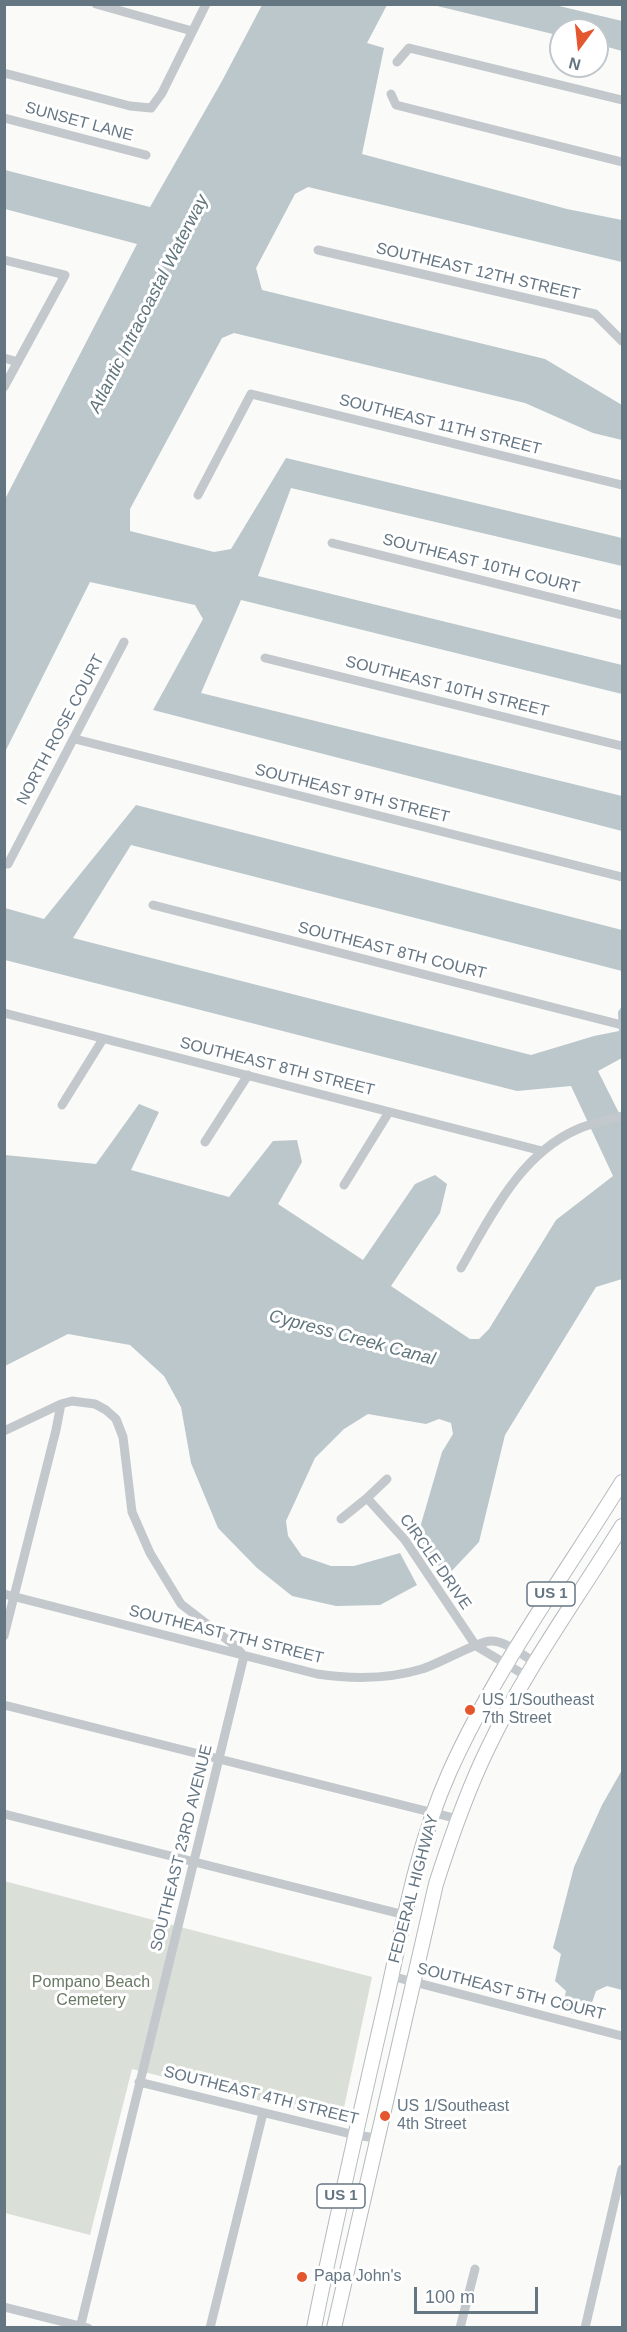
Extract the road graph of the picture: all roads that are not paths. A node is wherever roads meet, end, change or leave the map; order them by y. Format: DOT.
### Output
graph roads {
  1 [pos="96,4"];
  2 [pos="206,4"];
  3 [pos="192,31"];
  4 [pos="397,62"];
  5 [pos="4,73"];
  6 [pos="391,94"];
  7 [pos="622,100"];
  8 [pos="4,118"];
  9 [pos="146,155"];
  10 [pos="622,162"];
  11 [pos="318,250"];
  12 [pos="4,260"];
  13 [pos="622,340"];
  14 [pos="4,358"];
  15 [pos="18,362"];
  16 [pos="4,387"];
  17 [pos="622,485"];
  18 [pos="198,495"];
  19 [pos="332,543"];
  20 [pos="622,615"];
  21 [pos="124,642"];
  22 [pos="265,658"];
  23 [pos="75,739"];
  24 [pos="622,746"];
  25 [pos="8,864"];
  26 [pos="622,877"];
  27 [pos="153,905"];
  28 [pos="4,1013"];
  29 [pos="622,1025"];
  30 [pos="103,1039"];
  31 [pos="248,1075"];
  32 [pos="62,1105"];
  33 [pos="389,1112"];
  34 [pos="622,1116"];
  35 [pos="205,1142"];
  36 [pos="542,1151"];
  37 [pos="344,1185"];
  38 [pos="461,1268"];
  39 [pos="61,1404"];
  40 [pos="4,1431"];
  41 [pos="387,1479"];
  42 [pos="621,1491"];
  43 [pos="367,1497"];
  44 [pos="341,1519"];
  45 [pos="622,1526"];
  46 [pos="4,1594"];
  47 [pos="15,1596"];
  48 [pos="4,1636"];
  49 [pos="476,1647"];
  50 [pos="515,1651"];
  51 [pos="244,1656"];
  52 [pos="536,1663"];
  53 [pos="507,1665"];
  54 [pos="528,1677"];
  55 [pos="4,1705"];
  56 [pos="219,1760"];
  57 [pos="4,1814"];
  58 [pos="433,1814"];
  59 [pos="458,1819"];
  60 [pos="195,1863"];
  61 [pos="405,1915"];
  62 [pos="391,1976"];
  63 [pos="412,1982"];
  64 [pos="622,2036"];
  65 [pos="139,2082"];
  66 [pos="263,2113"];
  67 [pos="355,2135"];
  68 [pos="376,2138"];
  69 [pos="622,2169"];
  70 [pos="618,2211"];
  71 [pos="475,2269"];
  72 [pos="4,2307"];
  73 [pos="83,2327"];
  74 [pos="210,2328"];
  75 [pos="314,2328"];
  76 [pos="334,2328"];
  77 [pos="460,2328"];
  78 [pos="585,2328"];
  1 -- 3 [label="street"];
  2 -- 3 [label="street"];
  3 -- 5 [label="street"];
  4 -- 7 [label="street"];
  6 -- 10 [label="street"];
  8 -- 9 [label="street, SUNSET LANE"];
  11 -- 13 [label="street, SOUTHEAST 12TH STREET"];
  12 -- 15 [label="street"];
  14 -- 15 [label="street"];
  15 -- 16 [label="street"];
  17 -- 18 [label="street, SOUTHEAST 11TH STREET"];
  19 -- 20 [label="street, SOUTHEAST 10TH COURT"];
  21 -- 23 [label="street, NORTH ROSE COURT"];
  22 -- 24 [label="street, SOUTHEAST 10TH STREET"];
  23 -- 25 [label="street, NORTH ROSE COURT"];
  23 -- 26 [label="street, SOUTHEAST 9TH STREET"];
  27 -- 29 [label="street, SOUTHEAST 8TH COURT"];
  28 -- 30 [label="street, SOUTHEAST 8TH STREET"];
  30 -- 31 [label="street, SOUTHEAST 8TH STREET"];
  30 -- 32 [label="street"];
  31 -- 33 [label="street, SOUTHEAST 8TH STREET"];
  31 -- 35 [label="street"];
  33 -- 36 [label="street, SOUTHEAST 8TH STREET"];
  33 -- 37 [label="street"];
  34 -- 36 [label="street"];
  36 -- 38 [label="street"];
  39 -- 40 [label="street"];
  39 -- 47 [label="street"];
  39 -- 51 [label="street"];
  41 -- 43 [label="street"];
  42 -- 50 [label="main road, FEDERAL HIGHWAY / US 1"];
  43 -- 44 [label="street"];
  43 -- 49 [label="street, CIRCLE DRIVE"];
  45 -- 52 [label="main road, FEDERAL HIGHWAY / US 1"];
  46 -- 47 [label="street, SOUTHEAST 7TH STREET"];
  47 -- 48 [label="street"];
  47 -- 51 [label="street, SOUTHEAST 7TH STREET"];
  49 -- 50 [label="street, SOUTHEAST 7TH STREET"];
  49 -- 51 [label="street, SOUTHEAST 7TH STREET"];
  49 -- 53 [label="street"];
  50 -- 52 [label="street, SOUTHEAST 7TH STREET"];
  50 -- 53 [label="main road, FEDERAL HIGHWAY / US 1"];
  51 -- 56 [label="street, SOUTHEAST 23RD AVENUE"];
  52 -- 54 [label="main road, FEDERAL HIGHWAY / US 1"];
  53 -- 54 [label="street"];
  53 -- 58 [label="main road, FEDERAL HIGHWAY / US 1"];
  54 -- 59 [label="main road, FEDERAL HIGHWAY / US 1"];
  55 -- 56 [label="street"];
  56 -- 58 [label="street"];
  56 -- 60 [label="street, SOUTHEAST 23RD AVENUE"];
  57 -- 60 [label="street"];
  58 -- 59 [label="street"];
  58 -- 61 [label="main road, FEDERAL HIGHWAY / US 1"];
  59 -- 63 [label="main road, FEDERAL HIGHWAY / US 1"];
  60 -- 61 [label="street"];
  60 -- 65 [label="street, SOUTHEAST 23RD AVENUE"];
  61 -- 62 [label="main road, FEDERAL HIGHWAY / US 1"];
  62 -- 63 [label="street, SOUTHEAST 5TH COURT"];
  62 -- 67 [label="main road, FEDERAL HIGHWAY / US 1"];
  63 -- 64 [label="street, SOUTHEAST 5TH COURT"];
  63 -- 68 [label="main road, FEDERAL HIGHWAY / US 1"];
  65 -- 66 [label="street, SOUTHEAST 4TH STREET"];
  65 -- 73 [label="street, SOUTHEAST 23RD AVENUE"];
  66 -- 67 [label="street, SOUTHEAST 4TH STREET"];
  66 -- 74 [label="street"];
  67 -- 68 [label="street, SOUTHEAST 4TH STREET"];
  67 -- 75 [label="main road, FEDERAL HIGHWAY / US 1"];
  68 -- 76 [label="main road, FEDERAL HIGHWAY / US 1"];
  69 -- 70 [label="street"];
  70 -- 78 [label="street"];
  71 -- 77 [label="street"];
  72 -- 73 [label="street"];
}
